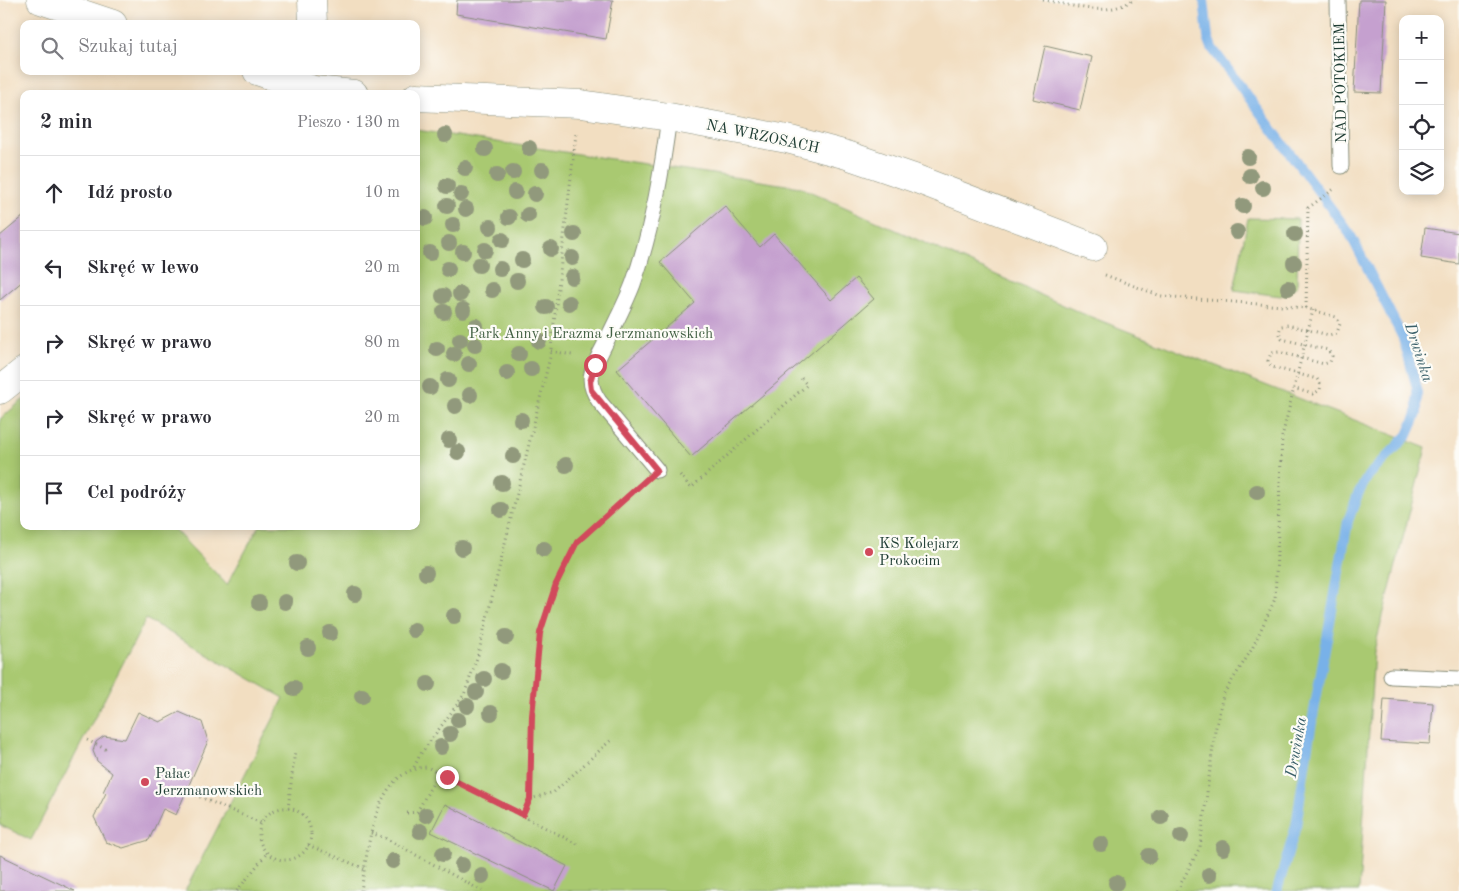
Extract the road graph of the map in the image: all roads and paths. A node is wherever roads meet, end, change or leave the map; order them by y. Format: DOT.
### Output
graph roads {
  1 [pos="40,0"];
  2 [pos="312,0"];
  3 [pos="1043,0"];
  4 [pos="1133,0"];
  5 [pos="1338,0"];
  6 [pos="100,20"];
  7 [pos="313,20"];
  8 [pos="273,75"];
  9 [pos="314,85"];
  10 [pos="336,90"];
  11 [pos="420,97"];
  12 [pos="669,117"];
  13 [pos="574,149"];
  14 [pos="1341,166"];
  15 [pos="1341,184"];
  16 [pos="1094,248"];
  17 [pos="1306,308"];
  18 [pos="1313,310"];
  19 [pos="1308,330"];
  20 [pos="1304,344"];
  21 [pos="1301,357"];
  22 [pos="20,374"];
  23 [pos="1296,374"];
  24 [pos="800,377"];
  25 [pos="1292,388"];
  26 [pos="0,390"];
  27 [pos="657,470"];
  28 [pos="1391,676"];
  29 [pos="1459,679"];
  30 [pos="87,740"];
  31 [pos="610,740"];
  32 [pos="107,750"];
  33 [pos="295,750"];
  34 [pos="414,767"];
  35 [pos="438,772"];
  36 [pos="186,791"];
  37 [pos="530,799"];
  38 [pos="288,809"];
  39 [pos="407,813"];
  40 [pos="523,815"];
  41 [pos="261,823"];
  42 [pos="372,833"];
  43 [pos="308,845"];
  44 [pos="578,845"];
  45 [pos="267,853"];
  46 [pos="365,869"];
  47 [pos="237,891"];
  48 [pos="361,891"];
  49 [pos="482,891"];
  50 [pos="1177,891"];
  1 -- 6 [label="street"];
  2 -- 7 [label="street"];
  3 -- 4 [label="path"];
  5 -- 14 [label="lane, NAD POTOKIEM"];
  8 -- 9 [label="street"];
  9 -- 10 [label="street"];
  11 -- 12 [label="street, NA WRZOSACH"];
  12 -- 16 [label="street, NA WRZOSACH"];
  12 -- 27 [label="lane"];
  13 -- 34 [label="path"];
  15 -- 17 [label="path"];
  16 -- 17 [label="path"];
  17 -- 18 [label="path"];
  18 -- 19 [label="path"];
  18 -- 19 [label="path"];
  19 -- 20 [label="path"];
  19 -- 20 [label="path"];
  20 -- 21 [label="path"];
  20 -- 21 [label="path"];
  21 -- 23 [label="path"];
  21 -- 23 [label="path"];
  22 -- 26 [label="street"];
  23 -- 25 [label="path"];
  23 -- 25 [label="path"];
  24 -- 27 [label="path"];
  25 -- 50 [label="path"];
  27 -- 37 [label="path"];
  28 -- 29 [label="lane"];
  30 -- 32 [label="path"];
  31 -- 37 [label="path"];
  33 -- 38 [label="path"];
  34 -- 35 [label="path"];
  34 -- 42 [label="path"];
  35 -- 39 [label="path"];
  35 -- 40 [label="path"];
  36 -- 41 [label="path"];
  37 -- 40 [label="path"];
  38 -- 41 [label="path"];
  38 -- 43 [label="path"];
  40 -- 44 [label="path"];
  41 -- 45 [label="path"];
  42 -- 46 [label="path"];
  42 -- 49 [label="path"];
  43 -- 45 [label="path"];
  43 -- 46 [label="path"];
  45 -- 47 [label="path"];
  46 -- 48 [label="path"];
}
